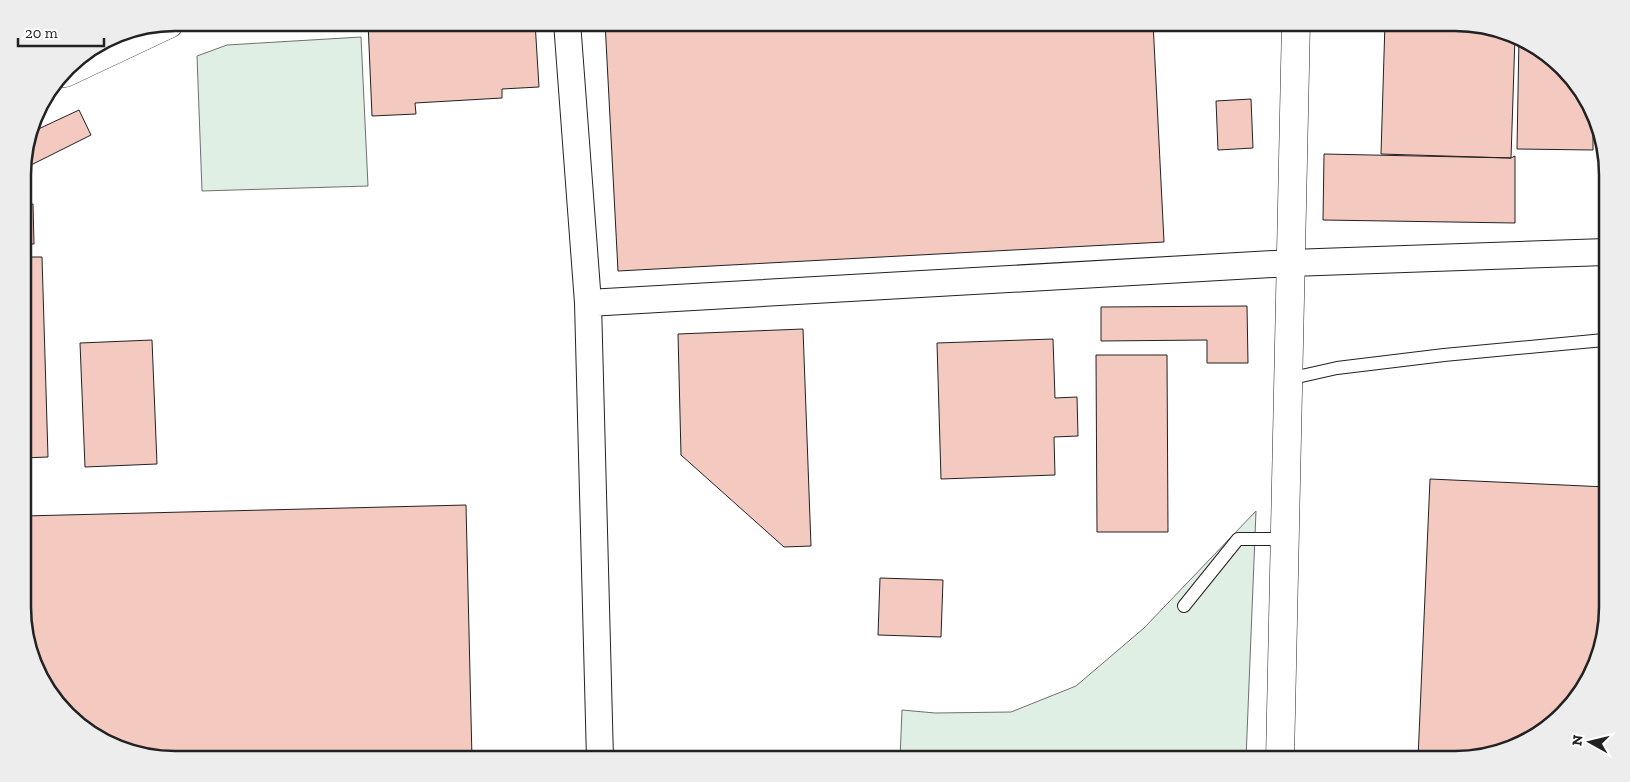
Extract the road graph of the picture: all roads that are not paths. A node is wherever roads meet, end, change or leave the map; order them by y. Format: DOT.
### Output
graph roads {
  1 [pos="567,31"];
  2 [pos="1296,31"];
  3 [pos="147,34"];
  4 [pos="84,64"];
  5 [pos="1599,252"];
  6 [pos="1290,263"];
  7 [pos="588,303"];
  8 [pos="1599,340"];
  9 [pos="1288,379"];
  10 [pos="1285,539"];
  11 [pos="1184,606"];
  12 [pos="1280,750"];
  13 [pos="600,751"];
  1 -- 7 [label="street"];
  2 -- 6 [label="street"];
  3 -- 4 [label="street"];
  5 -- 6 [label="street"];
  6 -- 7 [label="street"];
  6 -- 9 [label="street"];
  7 -- 13 [label="street"];
  8 -- 9 [label="lane"];
  9 -- 10 [label="street"];
  10 -- 11 [label="lane"];
  10 -- 12 [label="street"];
}
